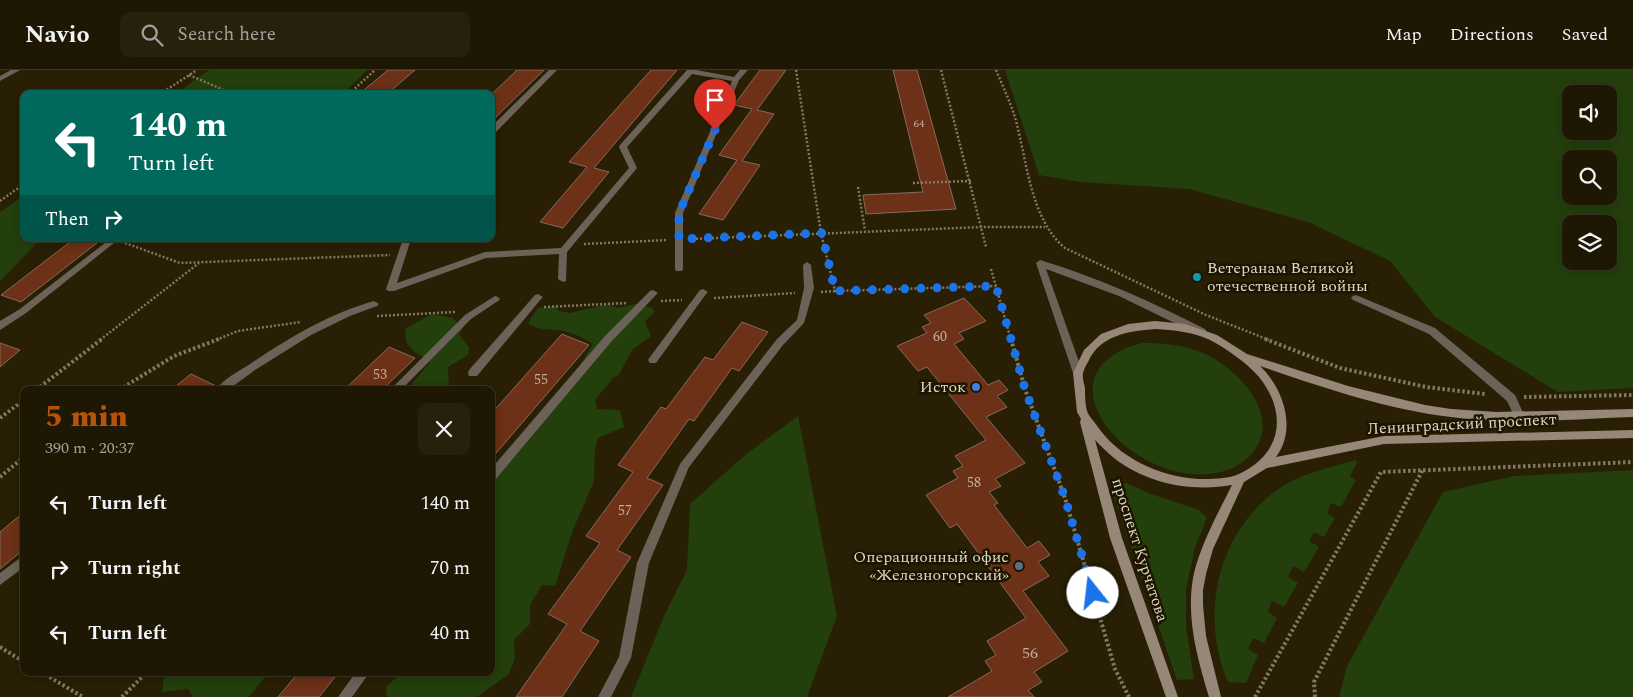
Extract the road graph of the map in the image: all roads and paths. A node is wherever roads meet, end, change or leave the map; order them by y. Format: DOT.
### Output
graph roads {
  1 [pos="16,70"];
  2 [pos="197,70"];
  3 [pos="375,70"];
  4 [pos="553,70"];
  5 [pos="744,70"];
  6 [pos="796,70"];
  7 [pos="941,70"];
  8 [pos="996,70"];
  9 [pos="189,75"];
  10 [pos="0,79"];
  11 [pos="736,80"];
  12 [pos="166,90"];
  13 [pos="224,90"];
  14 [pos="353,90"];
  15 [pos="495,128"];
  16 [pos="971,181"];
  17 [pos="913,183"];
  18 [pos="20,187"];
  19 [pos="858,187"];
  20 [pos="0,201"];
  21 [pos="982,226"];
  22 [pos="1046,227"];
  23 [pos="866,231"];
  24 [pos="822,233"];
  25 [pos="679,239"];
  26 [pos="111,242"];
  27 [pos="123,242"];
  28 [pos="407,242"];
  29 [pos="986,247"];
  30 [pos="566,248"];
  31 [pos="401,254"];
  32 [pos="199,263"];
  33 [pos="807,265"];
  34 [pos="679,269"];
  35 [pos="991,269"];
  36 [pos="563,279"];
  37 [pos="996,286"];
  38 [pos="703,292"];
  39 [pos="653,293"];
  40 [pos="538,298"];
  41 [pos="1356,298"];
  42 [pos="495,299"];
  43 [pos="374,304"];
  44 [pos="0,326"];
  45 [pos="1214,338"];
  46 [pos="1245,358"];
  47 [pos="653,360"];
  48 [pos="1340,368"];
  49 [pos="473,373"];
  50 [pos="1078,373"];
  51 [pos="41,386"];
  52 [pos="226,386"];
  53 [pos="400,386"];
  54 [pos="20,403"];
  55 [pos="1082,412"];
  56 [pos="1633,413"];
  57 [pos="1520,417"];
  58 [pos="0,418"];
  59 [pos="1633,434"];
  60 [pos="20,460"];
  61 [pos="1633,462"];
  62 [pos="1265,464"];
  63 [pos="1424,468"];
  64 [pos="495,473"];
  65 [pos="0,477"];
  66 [pos="1240,479"];
  67 [pos="20,563"];
  68 [pos="0,580"];
  69 [pos="0,647"];
  70 [pos="20,660"];
  71 [pos="49,676"];
  72 [pos="143,676"];
  73 [pos="361,676"];
  74 [pos="83,697"];
  75 [pos="122,697"];
  76 [pos="344,697"];
  77 [pos="604,697"];
  78 [pos="1129,697"];
  79 [pos="1172,697"];
  80 [pos="1215,697"];
  81 [pos="1255,697"];
  82 [pos="1314,697"];
  1 -- 10 [label="street"];
  2 -- 9 [label="path"];
  3 -- 14 [label="path"];
  4 -- 15 [label="street"];
  5 -- 11 [label="street"];
  6 -- 24 [label="path"];
  7 -- 16 [label="path"];
  8 -- 22 [label="path"];
  9 -- 12 [label="path"];
  9 -- 13 [label="path"];
  11 -- 25 [label="street"];
  11 -- 30 [label="street"];
  16 -- 17 [label="path"];
  16 -- 21 [label="path"];
  18 -- 20 [label="path"];
  19 -- 23 [label="path"];
  21 -- 22 [label="path"];
  21 -- 23 [label="path"];
  21 -- 29 [label="path"];
  22 -- 48 [label="path"];
  23 -- 24 [label="path"];
  24 -- 25 [label="path"];
  24 -- 37 [label="path"];
  25 -- 30 [label="path"];
  25 -- 34 [label="street"];
  26 -- 44 [label="street"];
  27 -- 32 [label="path"];
  28 -- 31 [label="street"];
  30 -- 31 [label="street"];
  30 -- 36 [label="street"];
  31 -- 32 [label="path"];
  32 -- 51 [label="path"];
  33 -- 77 [label="street"];
  35 -- 37 [label="path"];
  37 -- 78 [label="path"];
  38 -- 47 [label="street"];
  39 -- 64 [label="street"];
  40 -- 49 [label="street"];
  41 -- 57 [label="street"];
  42 -- 53 [label="street"];
  43 -- 52 [label="street"];
  45 -- 46 [label="main road"];
  45 -- 50 [label="main road"];
  45 -- 50 [label="street"];
  46 -- 57 [label="main road, Ленинградский проспект"];
  46 -- 62 [label="main road"];
  50 -- 55 [label="main road, проспект Курчатова"];
  54 -- 58 [label="path"];
  55 -- 66 [label="main road"];
  55 -- 79 [label="main road, проспект Курчатова"];
  56 -- 57 [label="main road, Ленинградский проспект"];
  59 -- 62 [label="main road, Ленинградский проспект"];
  60 -- 65 [label="path"];
  61 -- 63 [label="path"];
  62 -- 66 [label="main road"];
  63 -- 81 [label="path"];
  63 -- 82 [label="path"];
  66 -- 80 [label="main road"];
  67 -- 68 [label="street"];
  69 -- 70 [label="path"];
  71 -- 74 [label="path"];
  72 -- 75 [label="path"];
  73 -- 76 [label="street"];
}
